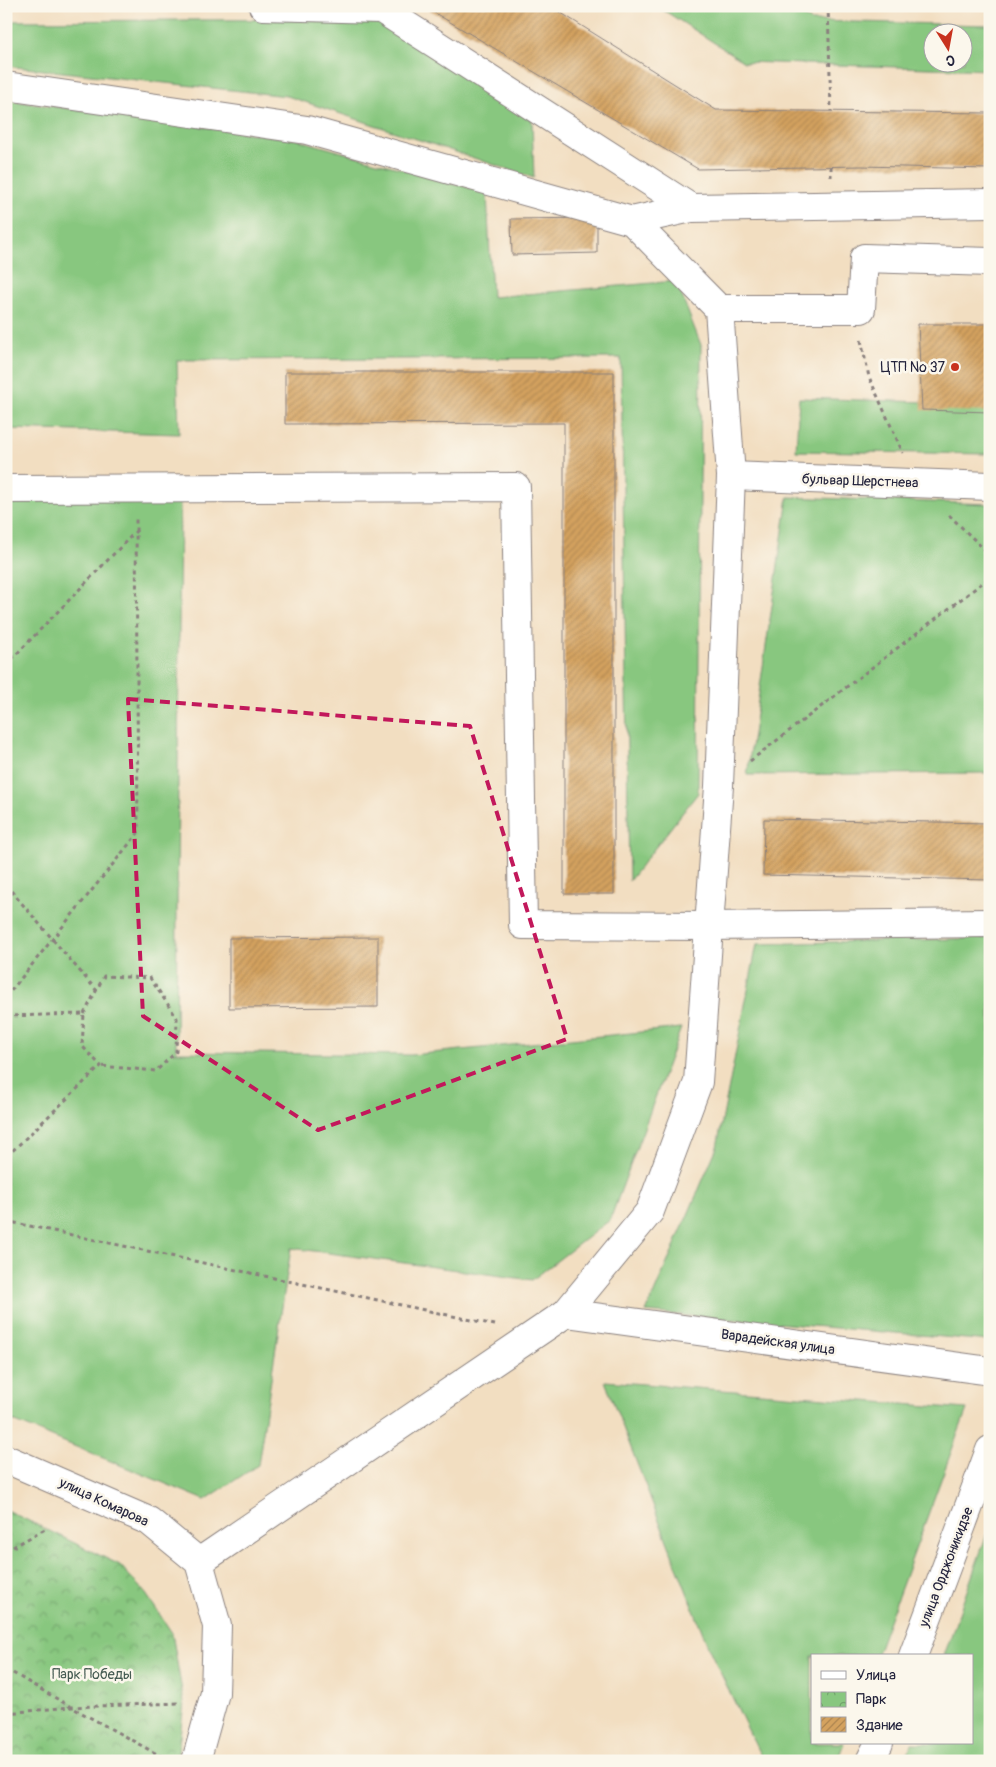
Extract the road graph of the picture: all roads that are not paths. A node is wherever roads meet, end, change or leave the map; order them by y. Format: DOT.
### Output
graph roads {
  1 [pos="263,6"];
  2 [pos="6,86"];
  3 [pos="990,203"];
  4 [pos="691,208"];
  5 [pos="632,221"];
  6 [pos="990,262"];
  7 [pos="719,309"];
  8 [pos="731,476"];
  9 [pos="990,486"];
  10 [pos="6,489"];
  11 [pos="990,923"];
  12 [pos="710,926"];
  13 [pos="566,1312"];
  14 [pos="990,1371"];
  15 [pos="990,1450"];
  16 [pos="6,1459"];
  17 [pos="199,1562"];
  18 [pos="913,1654"];
  19 [pos="878,1744"];
  20 [pos="196,1761"];
  21 [pos="870,1761"];
  1 -- 4 [label="street"];
  2 -- 5 [label="street"];
  3 -- 4 [label="street"];
  4 -- 5 [label="street"];
  5 -- 7 [label="street"];
  6 -- 7 [label="street"];
  7 -- 8 [label="street"];
  8 -- 9 [label="street, бульвар Шерстнева"];
  8 -- 12 [label="street"];
  10 -- 12 [label="street"];
  11 -- 12 [label="street"];
  12 -- 13 [label="street"];
  13 -- 14 [label="street, Варадейская улица"];
  13 -- 17 [label="street"];
  15 -- 18 [label="street, улица Орджоникидзе"];
  16 -- 17 [label="street, улица Комарова"];
  17 -- 20 [label="street"];
  19 -- 21 [label="street"];
}
